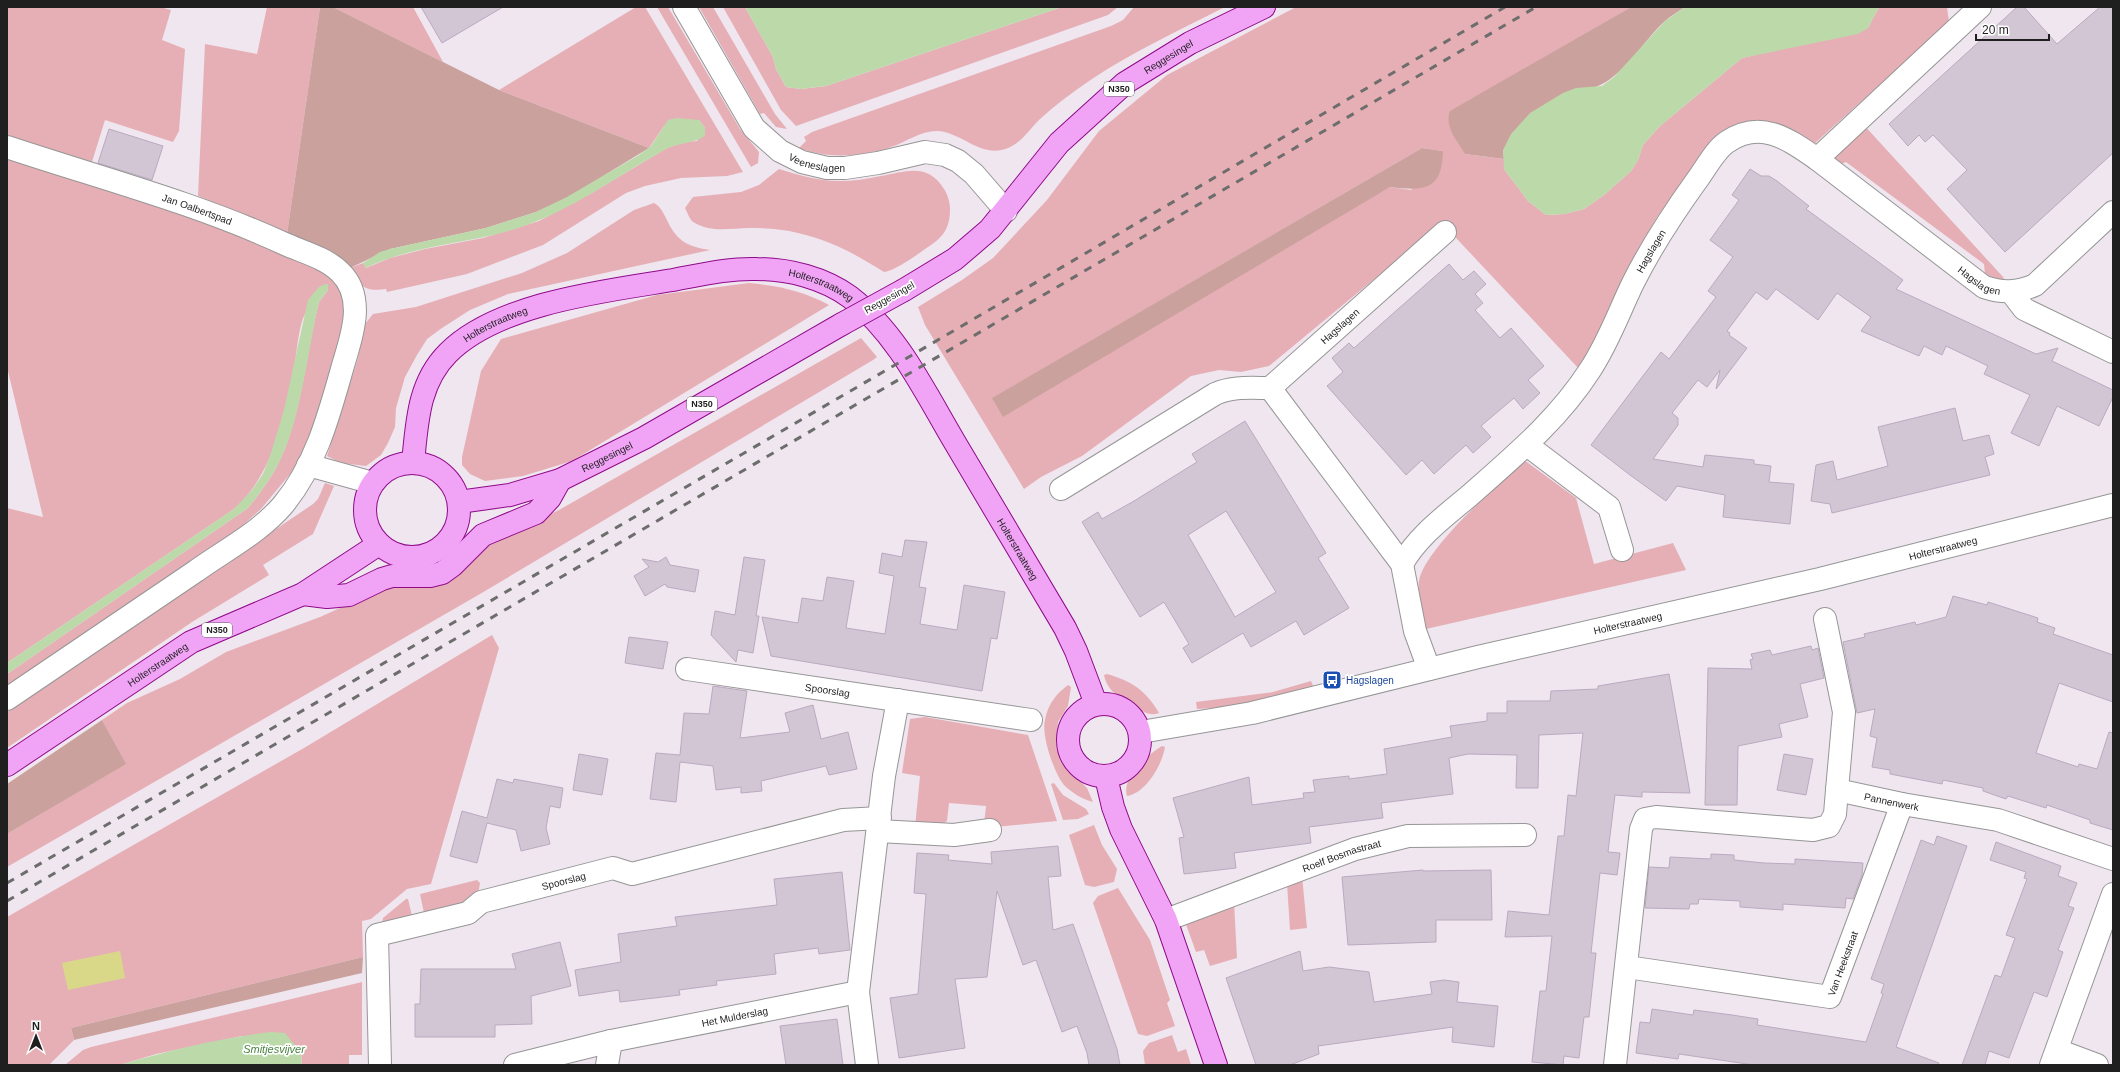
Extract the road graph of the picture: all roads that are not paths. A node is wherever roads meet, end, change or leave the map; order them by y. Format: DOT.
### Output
graph roads {
  1 [pos="684,7"];
  2 [pos="1264,7"];
  3 [pos="1980,7"];
  4 [pos="7,146"];
  5 [pos="1817,158"];
  6 [pos="1006,211"];
  7 [pos="2113,212"];
  8 [pos="1445,232"];
  9 [pos="2012,292"];
  10 [pos="2113,352"];
  11 [pos="1270,388"];
  12 [pos="1527,446"];
  13 [pos="413,462"];
  14 [pos="308,465"];
  15 [pos="560,480"];
  16 [pos="373,483"];
  17 [pos="1061,489"];
  18 [pos="459,502"];
  19 [pos="2113,505"];
  20 [pos="379,544"];
  21 [pos="1622,550"];
  22 [pos="1402,564"];
  23 [pos="303,594"];
  24 [pos="1825,619"];
  25 [pos="687,669"];
  26 [pos="1429,669"];
  27 [pos="7,699"];
  28 [pos="898,700"];
  29 [pos="1096,704"];
  30 [pos="1030,720"];
  31 [pos="1141,732"];
  32 [pos="7,765"];
  33 [pos="1106,777"];
  34 [pos="1837,790"];
  35 [pos="1902,804"];
  36 [pos="879,825"];
  37 [pos="990,830"];
  38 [pos="1525,835"];
  39 [pos="2113,859"];
  40 [pos="2113,894"];
  41 [pos="1166,920"];
  42 [pos="1627,967"];
  43 [pos="858,992"];
  44 [pos="611,1041"];
  45 [pos="2054,1058"];
  46 [pos="380,1065"];
  47 [pos="515,1065"];
  48 [pos="607,1065"];
  49 [pos="867,1065"];
  50 [pos="1216,1065"];
  51 [pos="1614,1065"];
  52 [pos="2097,1065"];
  1 -- 6 [label="street, Veeneslagen"];
  2 -- 6 [label="main road, Reggesingel / N350"];
  3 -- 5 [label="street"];
  4 -- 14 [label="street, Jan Oalbertspad"];
  5 -- 9 [label="street, Hagslagen"];
  5 -- 12 [label="street, Hagslagen"];
  6 -- 15 [label="main road, Reggesingel / N350, bridge"];
  7 -- 9 [label="street, Hagslagen"];
  8 -- 11 [label="street, Hagslagen"];
  9 -- 10 [label="street, Hagslagen"];
  11 -- 17 [label="street"];
  11 -- 22 [label="street"];
  12 -- 21 [label="street"];
  12 -- 22 [label="street, Hagslagen"];
  13 -- 16 [label="main road"];
  13 -- 18 [label="main road"];
  13 -- 29 [label="main road, Holterstraatweg"];
  14 -- 16 [label="street"];
  14 -- 27 [label="street"];
  15 -- 18 [label="main road, Reggesingel / N350"];
  15 -- 23 [label="main road"];
  16 -- 20 [label="main road"];
  18 -- 20 [label="main road"];
  19 -- 26 [label="street, Holterstraatweg"];
  20 -- 23 [label="main road, Holterstraatweg / N350"];
  22 -- 26 [label="street"];
  23 -- 32 [label="main road, Holterstraatweg / N350"];
  24 -- 34 [label="street"];
  25 -- 28 [label="street, Spoorslag"];
  26 -- 31 [label="street, Holterstraatweg"];
  28 -- 30 [label="street, Spoorslag"];
  28 -- 36 [label="street"];
  29 -- 31 [label="main road"];
  29 -- 33 [label="main road"];
  31 -- 33 [label="main road"];
  33 -- 41 [label="main road"];
  34 -- 35 [label="street, Pannenwerk"];
  34 -- 42 [label="street"];
  35 -- 39 [label="street, Pannenwerk"];
  35 -- 42 [label="street, Van Heekstraat"];
  36 -- 37 [label="street, Spoorslag"];
  36 -- 43 [label="street"];
  36 -- 46 [label="street, Spoorslag"];
  38 -- 41 [label="street, Roelf Bosmastraat"];
  40 -- 45 [label="street"];
  41 -- 50 [label="main road"];
  42 -- 51 [label="street"];
  43 -- 44 [label="street, Het Mulderslag"];
  43 -- 49 [label="street"];
  44 -- 47 [label="street, Het Mulderslag"];
  44 -- 48 [label="street"];
  45 -- 52 [label="street"];
}
